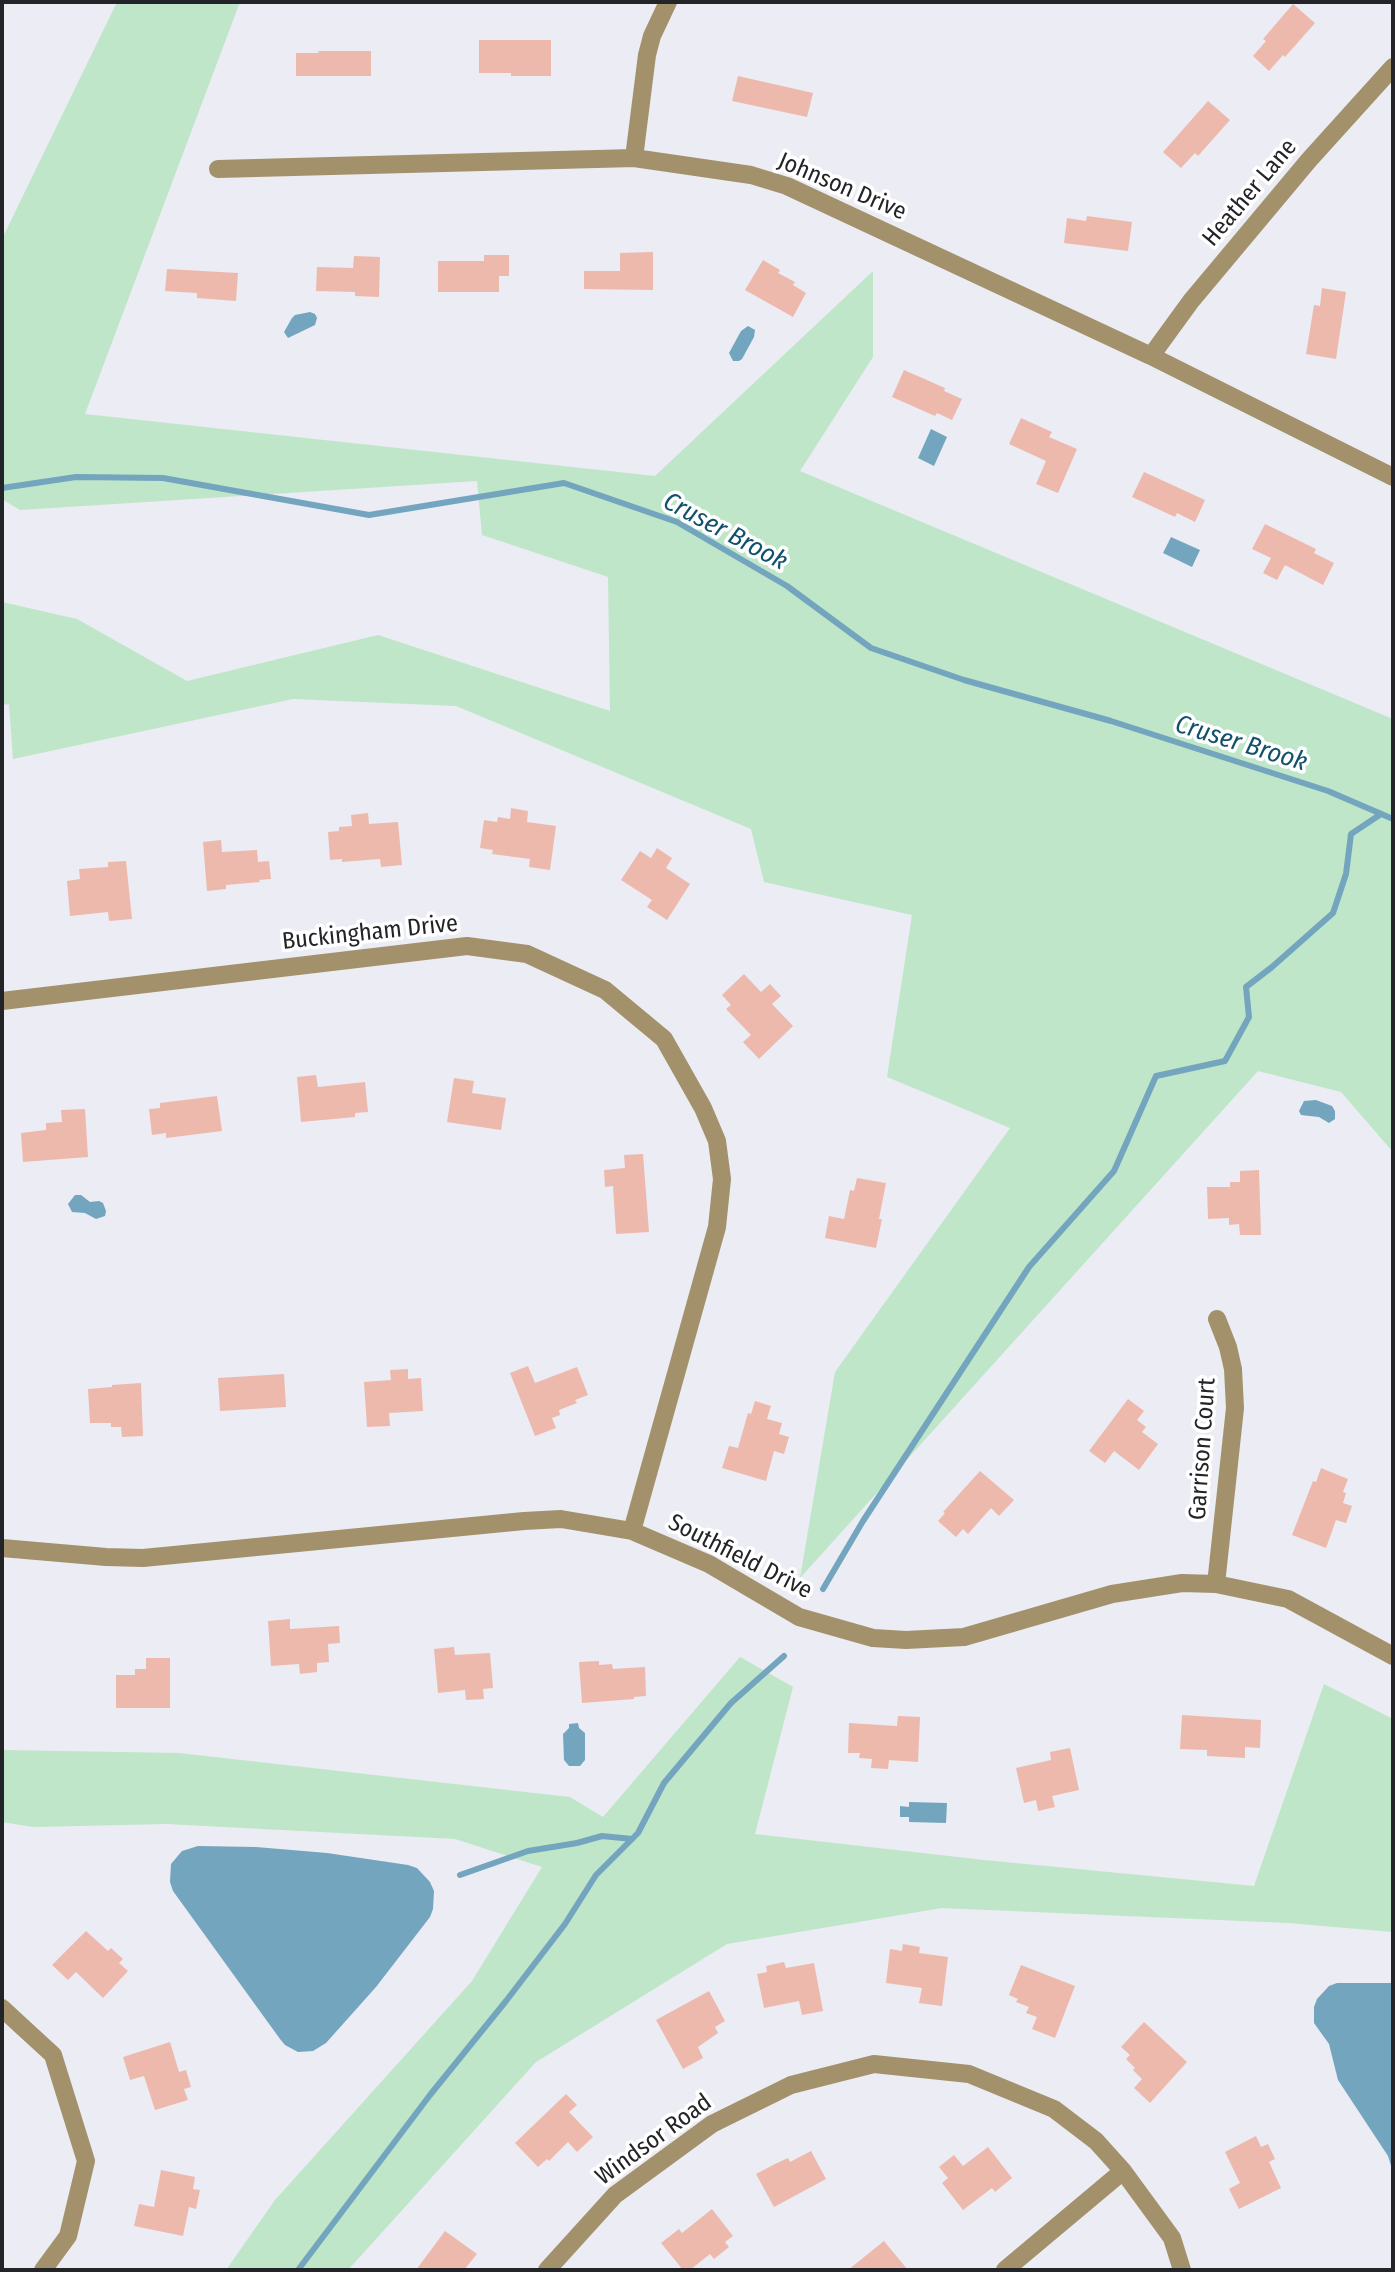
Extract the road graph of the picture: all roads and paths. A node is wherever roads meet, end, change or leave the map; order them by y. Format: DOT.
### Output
graph roads {
  1 [pos="668,2"];
  2 [pos="1393,67"];
  3 [pos="634,158"];
  4 [pos="218,169"];
  5 [pos="1151,356"];
  6 [pos="1393,477"];
  7 [pos="2,1001"];
  8 [pos="1217,1319"];
  9 [pos="632,1531"];
  10 [pos="2,1548"];
  11 [pos="1216,1584"];
  12 [pos="1393,1656"];
  13 [pos="2,2008"];
  14 [pos="1122,2171"];
  15 [pos="43,2270"];
  16 [pos="547,2270"];
  17 [pos="1005,2270"];
  18 [pos="1182,2270"];
  1 -- 3 [label="street"];
  2 -- 5 [label="street, Heather Lane"];
  3 -- 4 [label="street, Johnson Drive"];
  3 -- 5 [label="street, Johnson Drive"];
  5 -- 6 [label="street, Johnson Drive"];
  7 -- 9 [label="street, Buckingham Drive"];
  8 -- 11 [label="street, Garrison Court"];
  9 -- 10 [label="street, Southfield Drive"];
  9 -- 11 [label="street, Southfield Drive"];
  11 -- 12 [label="street, Southfield Drive"];
  13 -- 15 [label="street"];
  14 -- 16 [label="street, Windsor Road"];
  14 -- 17 [label="street"];
  14 -- 18 [label="street, Windsor Road"];
}
